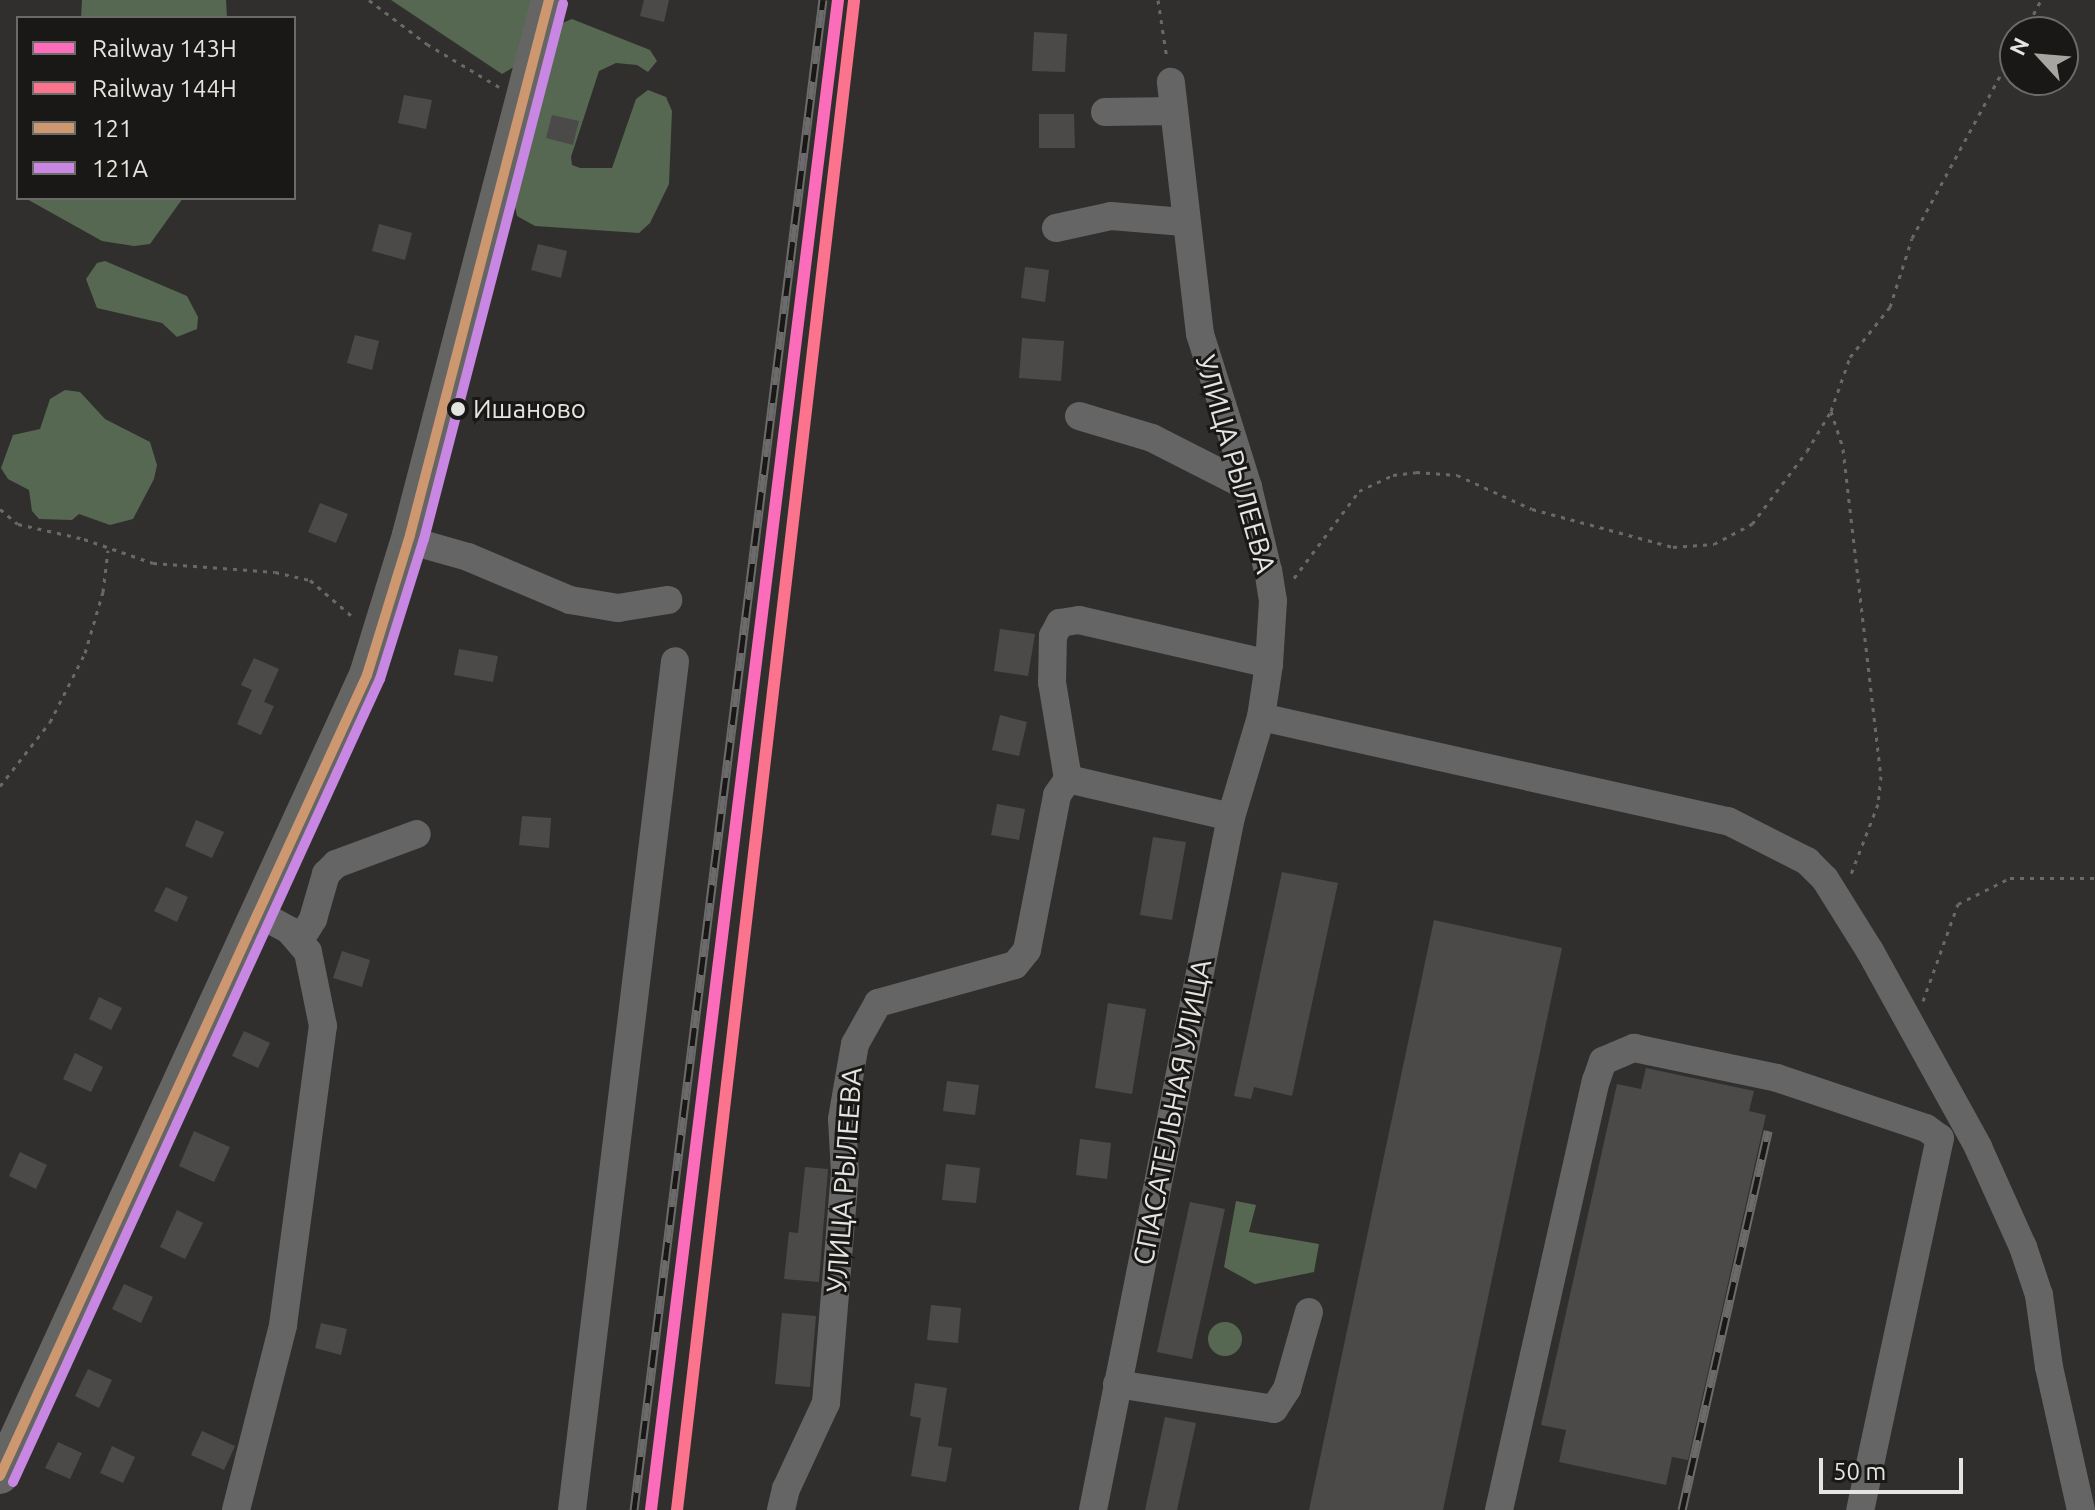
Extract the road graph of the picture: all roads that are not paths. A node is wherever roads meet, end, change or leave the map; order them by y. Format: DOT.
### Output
graph roads {
  1 [pos="549,0"];
  2 [pos="1171,82"];
  3 [pos="1174,111"];
  4 [pos="1105,112"];
  5 [pos="1184,222"];
  6 [pos="1056,228"];
  7 [pos="1079,416"];
  8 [pos="1248,487"];
  9 [pos="408,540"];
  10 [pos="668,600"];
  11 [pos="675,661"];
  12 [pos="1269,664"];
  13 [pos="1261,717"];
  14 [pos="1068,779"];
  15 [pos="1231,817"];
  16 [pos="417,834"];
  17 [pos="261,915"];
  18 [pos="300,940"];
  19 [pos="1309,1312"];
  20 [pos="1117,1384"];
  21 [pos="0,1476"];
  22 [pos="236,1510"];
  23 [pos="572,1510"];
  24 [pos="781,1510"];
  25 [pos="1093,1510"];
  26 [pos="1499,1510"];
  27 [pos="1860,1510"];
  28 [pos="2081,1510"];
  1 -- 9 [label="main road"];
  2 -- 3 [label="street, УЛИЦА РЫЛЕЕВА"];
  3 -- 4 [label="street"];
  3 -- 5 [label="street, УЛИЦА РЫЛЕЕВА"];
  5 -- 6 [label="street"];
  5 -- 8 [label="street, УЛИЦА РЫЛЕЕВА"];
  7 -- 8 [label="street"];
  8 -- 12 [label="street, УЛИЦА РЫЛЕЕВА"];
  9 -- 10 [label="street"];
  9 -- 17 [label="main road"];
  11 -- 23 [label="street"];
  12 -- 13 [label="street, УЛИЦА РЫЛЕЕВА"];
  12 -- 14 [label="street"];
  13 -- 15 [label="street, СПАСАТЕЛЬНАЯ УЛИЦА"];
  13 -- 28 [label="street"];
  14 -- 15 [label="street"];
  14 -- 24 [label="street, УЛИЦА РЫЛЕЕВА"];
  15 -- 20 [label="street, СПАСАТЕЛЬНАЯ УЛИЦА"];
  16 -- 18 [label="street"];
  17 -- 18 [label="street"];
  17 -- 21 [label="main road"];
  18 -- 22 [label="street"];
  19 -- 20 [label="street"];
  20 -- 25 [label="street, СПАСАТЕЛЬНАЯ УЛИЦА"];
  26 -- 27 [label="street"];
}
